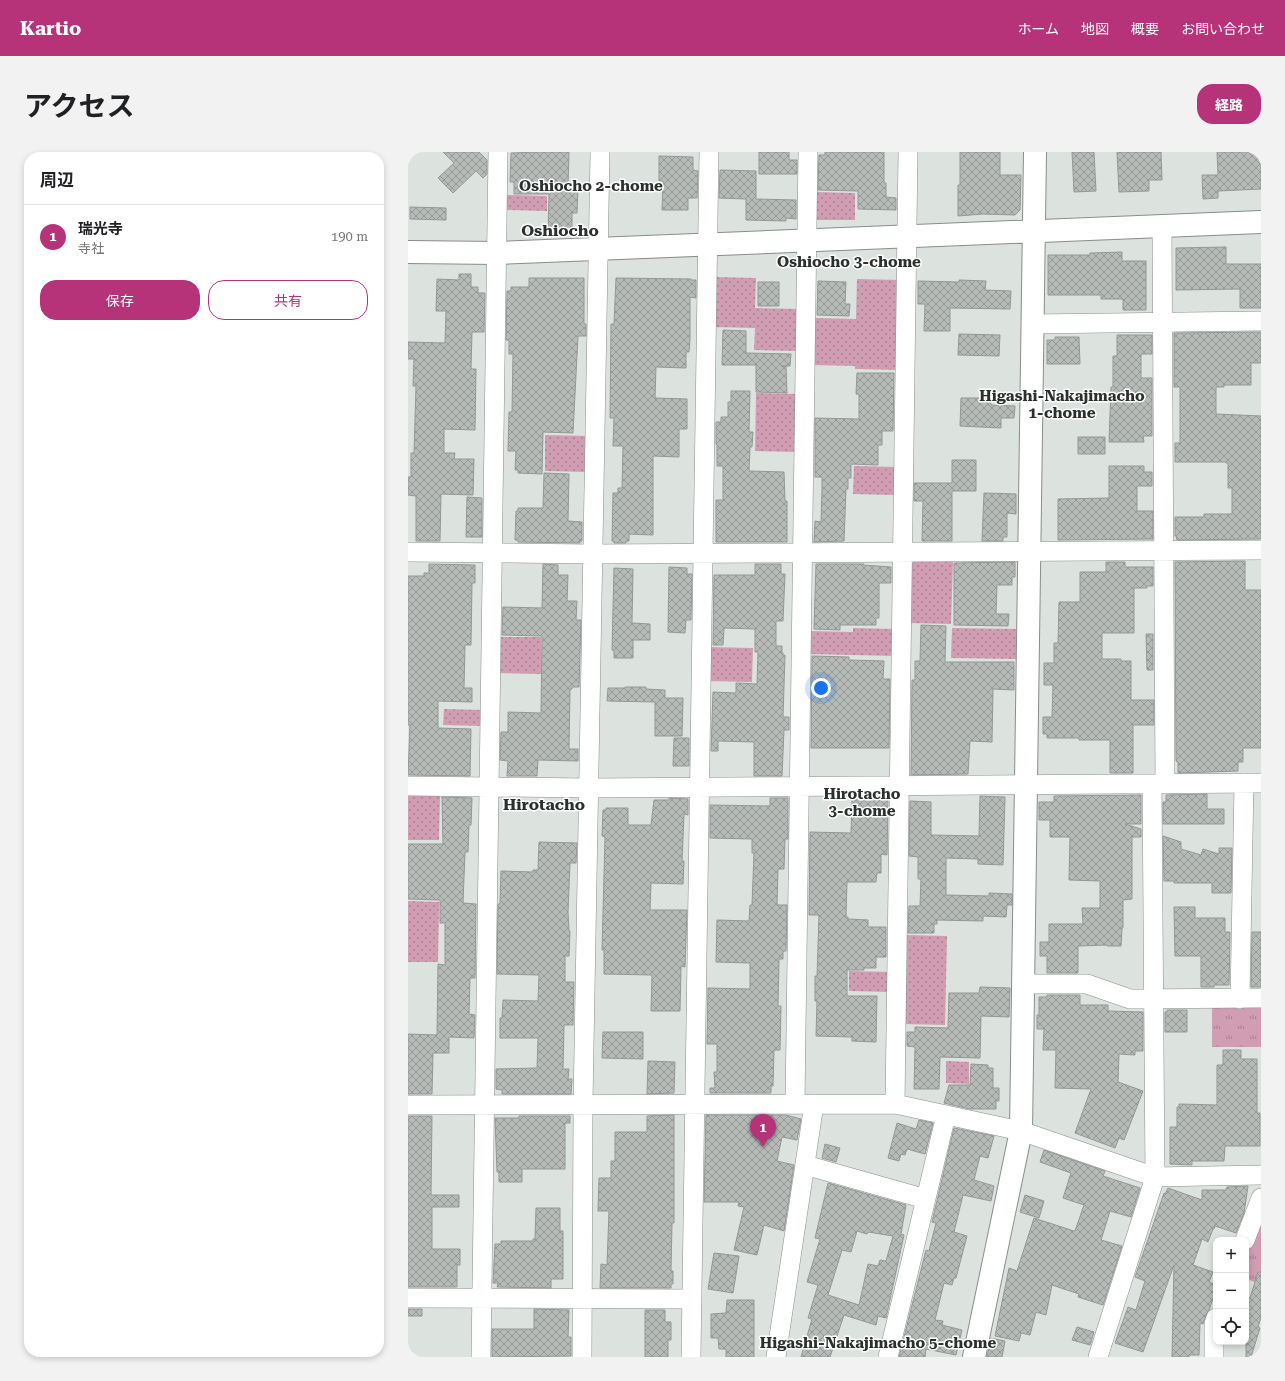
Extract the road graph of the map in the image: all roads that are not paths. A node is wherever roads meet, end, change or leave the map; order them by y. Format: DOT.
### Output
graph roads {
  1 [pos="498,152"];
  2 [pos="600,152"];
  3 [pos="709,152"];
  4 [pos="808,152"];
  5 [pos="908,152"];
  6 [pos="1035,152"];
  7 [pos="1261,222"];
  8 [pos="1162,226"];
  9 [pos="1034,232"];
  10 [pos="906,237"];
  11 [pos="807,241"];
  12 [pos="707,245"];
  13 [pos="598,249"];
  14 [pos="408,252"];
  15 [pos="497,253"];
  16 [pos="1261,321"];
  17 [pos="1162,322"];
  18 [pos="1032,324"];
  19 [pos="1261,550"];
  20 [pos="1164,551"];
  21 [pos="408,552"];
  22 [pos="1029,552"];
  23 [pos="493,553"];
  24 [pos="803,553"];
  25 [pos="902,553"];
  26 [pos="592,554"];
  27 [pos="703,554"];
  28 [pos="1252,783"];
  29 [pos="1158,784"];
  30 [pos="1026,785"];
  31 [pos="408,786"];
  32 [pos="899,786"];
  33 [pos="489,787"];
  34 [pos="700,787"];
  35 [pos="799,787"];
  36 [pos="589,788"];
  37 [pos="1023,984"];
  38 [pos="1240,998"];
  39 [pos="1261,998"];
  40 [pos="1155,1000"];
  41 [pos="583,1104"];
  42 [pos="694,1104"];
  43 [pos="804,1104"];
  44 [pos="895,1104"];
  45 [pos="408,1105"];
  46 [pos="484,1105"];
  47 [pos="946,1115"];
  48 [pos="1021,1131"];
  49 [pos="805,1165"];
  50 [pos="1261,1175"];
  51 [pos="1155,1177"];
  52 [pos="1261,1198"];
  53 [pos="926,1199"];
  54 [pos="1246,1237"];
  55 [pos="408,1298"];
  56 [pos="482,1298"];
  57 [pos="582,1299"];
  58 [pos="692,1299"];
  59 [pos="1214,1345"];
  60 [pos="481,1357"];
  61 [pos="582,1357"];
  62 [pos="691,1357"];
  63 [pos="776,1357"];
  64 [pos="888,1357"];
  65 [pos="974,1357"];
  66 [pos="1098,1357"];
  67 [pos="1214,1357"];
  1 -- 15 [label="street"];
  2 -- 13 [label="street"];
  3 -- 12 [label="street"];
  4 -- 11 [label="street"];
  5 -- 10 [label="street"];
  6 -- 9 [label="street"];
  7 -- 8 [label="street"];
  8 -- 9 [label="street"];
  8 -- 17 [label="street"];
  9 -- 10 [label="street"];
  9 -- 18 [label="street"];
  10 -- 11 [label="street"];
  10 -- 25 [label="street"];
  11 -- 12 [label="street"];
  11 -- 24 [label="street"];
  12 -- 13 [label="street"];
  12 -- 27 [label="street"];
  13 -- 15 [label="street"];
  13 -- 26 [label="street"];
  14 -- 15 [label="street"];
  15 -- 23 [label="street"];
  16 -- 17 [label="street"];
  17 -- 18 [label="street"];
  17 -- 20 [label="street"];
  18 -- 22 [label="street"];
  19 -- 20 [label="street"];
  20 -- 22 [label="street"];
  20 -- 29 [label="street"];
  21 -- 23 [label="street"];
  22 -- 25 [label="street"];
  22 -- 30 [label="street"];
  23 -- 26 [label="street"];
  23 -- 33 [label="street"];
  24 -- 25 [label="street"];
  24 -- 27 [label="street"];
  24 -- 35 [label="street"];
  25 -- 32 [label="street"];
  26 -- 27 [label="street"];
  26 -- 36 [label="street"];
  27 -- 34 [label="street"];
  28 -- 29 [label="street"];
  28 -- 38 [label="street"];
  29 -- 30 [label="street"];
  29 -- 40 [label="street"];
  30 -- 32 [label="street"];
  30 -- 37 [label="street"];
  31 -- 33 [label="street"];
  32 -- 35 [label="street"];
  32 -- 44 [label="street"];
  33 -- 36 [label="street"];
  33 -- 46 [label="street"];
  34 -- 35 [label="street"];
  34 -- 36 [label="street"];
  34 -- 42 [label="street"];
  35 -- 43 [label="street"];
  36 -- 41 [label="street"];
  37 -- 40 [label="street"];
  37 -- 48 [label="street"];
  38 -- 39 [label="street"];
  38 -- 40 [label="street"];
  40 -- 51 [label="street"];
  41 -- 42 [label="street"];
  41 -- 46 [label="street"];
  41 -- 57 [label="street"];
  42 -- 43 [label="street"];
  42 -- 58 [label="street"];
  43 -- 44 [label="street"];
  43 -- 49 [label="street"];
  44 -- 47 [label="street"];
  45 -- 46 [label="street"];
  46 -- 56 [label="street"];
  47 -- 48 [label="street"];
  47 -- 53 [label="street"];
  48 -- 51 [label="street"];
  48 -- 65 [label="street"];
  49 -- 53 [label="street"];
  49 -- 63 [label="street"];
  50 -- 51 [label="street"];
  51 -- 66 [label="street"];
  52 -- 54 [label="street"];
  53 -- 64 [label="street"];
  55 -- 56 [label="street"];
  56 -- 57 [label="street"];
  56 -- 60 [label="street"];
  57 -- 58 [label="street"];
  57 -- 61 [label="street"];
  58 -- 62 [label="street"];
  59 -- 67 [label="street"];
}
